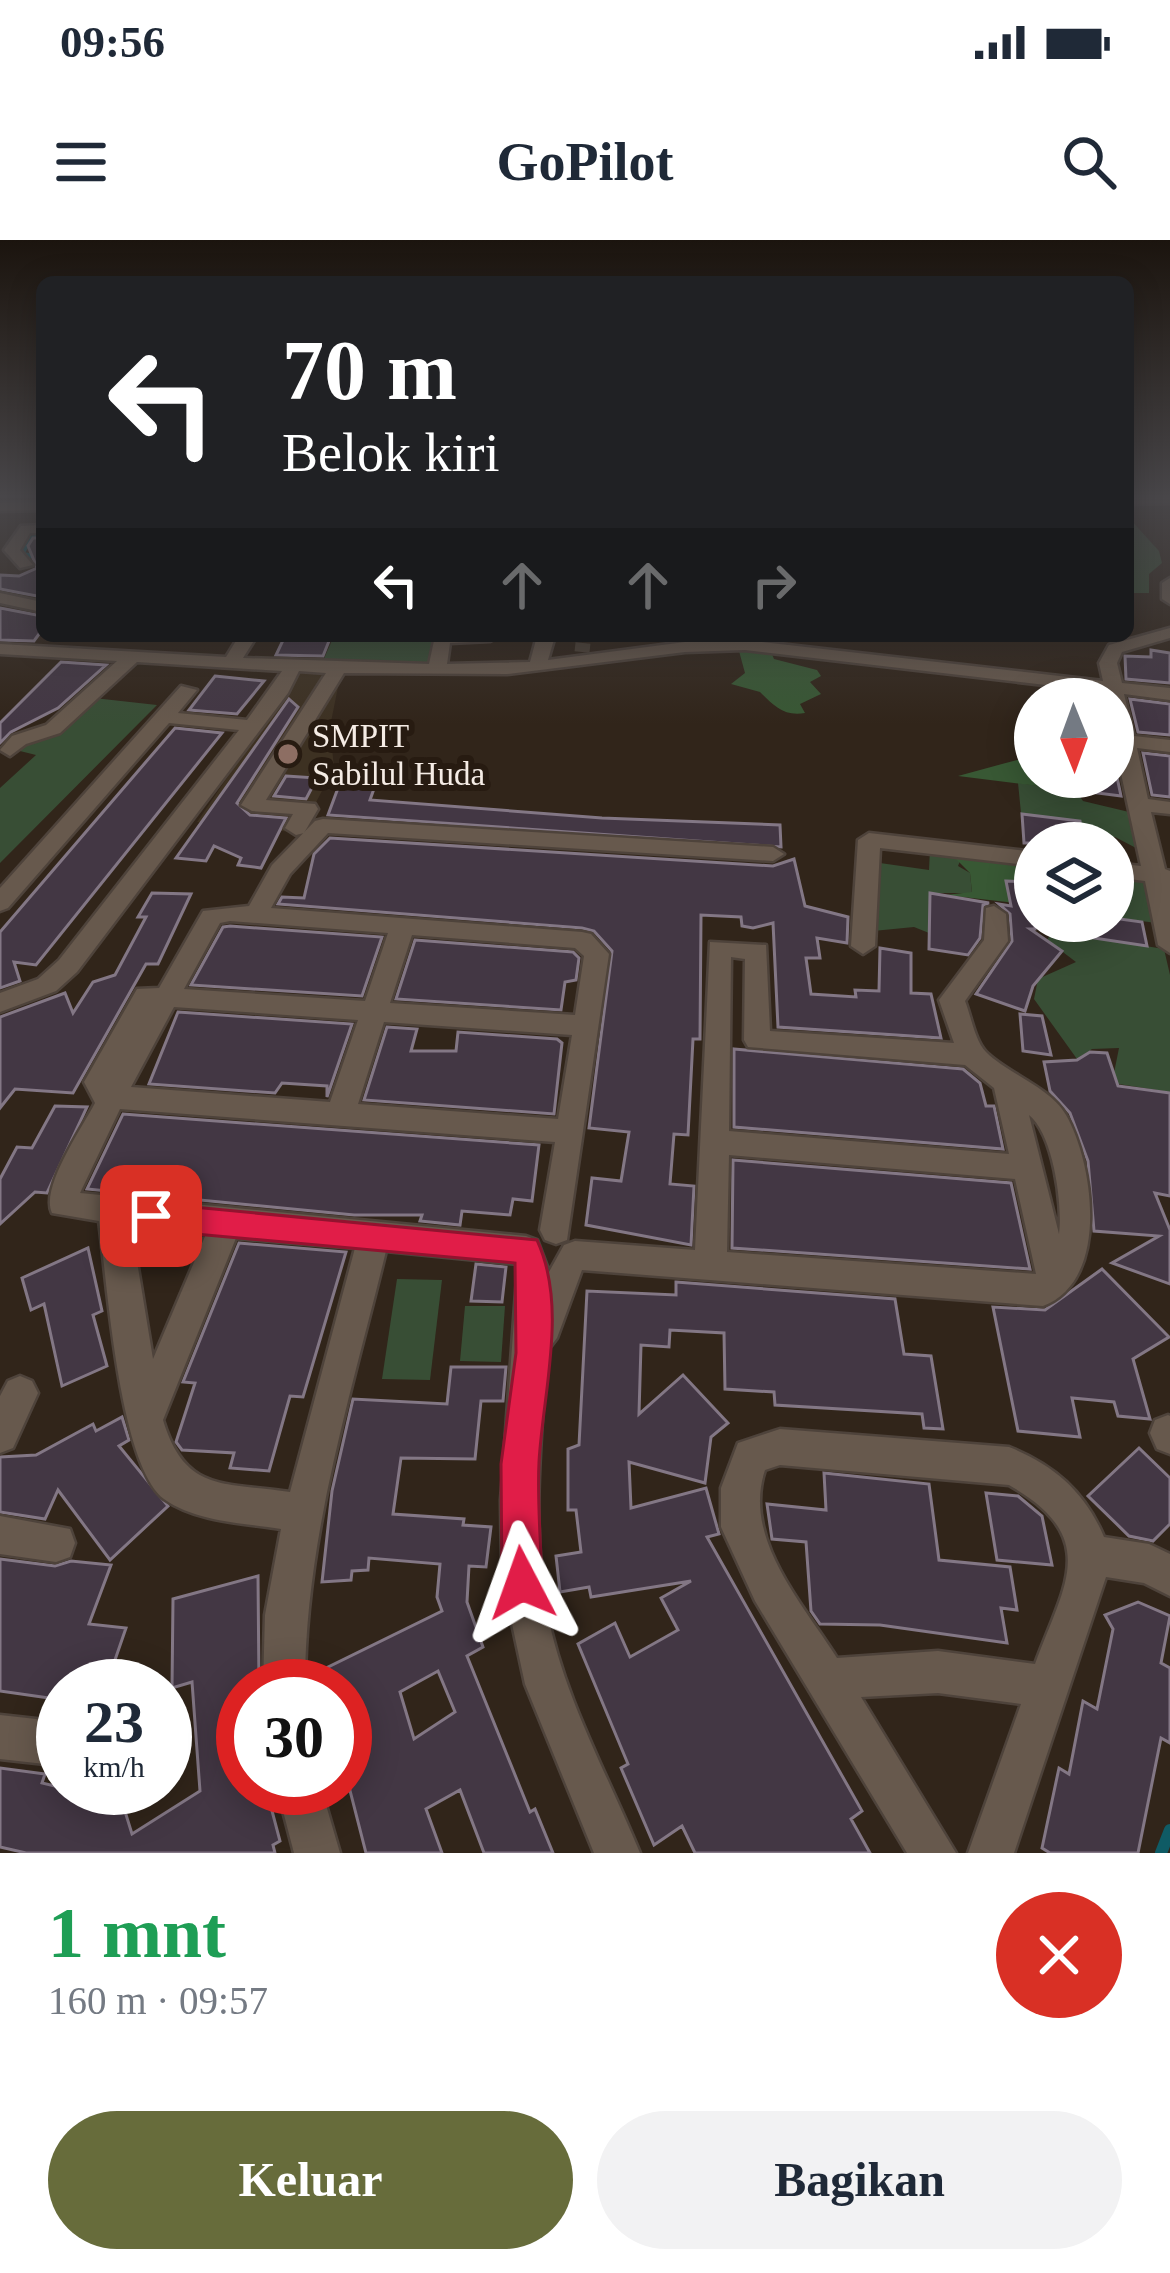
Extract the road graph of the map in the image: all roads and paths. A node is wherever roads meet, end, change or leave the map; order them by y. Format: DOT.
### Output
graph roads {
  1 [pos="1170,583"];
  2 [pos="0,598"];
  3 [pos="1170,599"];
  4 [pos="36,607"];
  5 [pos="36,608"];
  6 [pos="16,620"];
  7 [pos="1170,634"];
  8 [pos="242,642"];
  9 [pos="441,642"];
  10 [pos="544,642"];
  11 [pos="659,642"];
  12 [pos="753,642"];
  13 [pos="792,642"];
  14 [pos="907,642"];
  15 [pos="774,647"];
  16 [pos="0,649"];
  17 [pos="132,657"];
  18 [pos="222,662"];
  19 [pos="912,663"];
  20 [pos="293,666"];
  21 [pos="538,666"];
  22 [pos="437,668"];
  23 [pos="335,674"];
  24 [pos="1038,678"];
  25 [pos="1112,678"];
  26 [pos="1134,690"];
  27 [pos="1170,694"];
  28 [pos="164,717"];
  29 [pos="253,726"];
  30 [pos="1134,742"];
  31 [pos="1170,746"];
  32 [pos="10,750"];
  33 [pos="1134,786"];
  34 [pos="1138,804"];
  35 [pos="1170,808"];
  36 [pos="296,829"];
  37 [pos="773,854"];
  38 [pos="1014,857"];
  39 [pos="1162,876"];
  40 [pos="0,903"];
  41 [pos="994,914"];
  42 [pos="256,915"];
  43 [pos="403,926"];
  44 [pos="1170,945"];
  45 [pos="863,946"];
  46 [pos="167,995"];
  47 [pos="0,1003"];
  48 [pos="375,1010"];
  49 [pos="587,1026"];
  50 [pos="716,1037"];
  51 [pos="757,1040"];
  52 [pos="970,1055"];
  53 [pos="1006,1080"];
  54 [pos="112,1097"];
  55 [pos="340,1114"];
  56 [pos="572,1132"];
  57 [pos="712,1142"];
  58 [pos="1027,1168"];
  59 [pos="112,1213"];
  60 [pos="226,1223"];
  61 [pos="374,1237"];
  62 [pos="566,1251"];
  63 [pos="529,1258"];
  64 [pos="711,1265"];
  65 [pos="1054,1280"];
  66 [pos="534,1353"];
  67 [pos="20,1393"];
  68 [pos="145,1420"];
  69 [pos="0,1435"];
  70 [pos="303,1513"];
  71 [pos="0,1535"];
  72 [pos="56,1543"];
  73 [pos="1091,1555"];
  74 [pos="1170,1576"];
  75 [pos="284,1659"];
  76 [pos="827,1682"];
  77 [pos="1048,1688"];
  78 [pos="0,1737"];
  79 [pos="36,1741"];
  80 [pos="306,1815"];
  81 [pos="317,1853"];
  82 [pos="617,1853"];
  83 [pos="933,1853"];
  84 [pos="991,1853"];
  1 -- 3 [label="street"];
  2 -- 4 [label="street"];
  5 -- 6 [label="street"];
  7 -- 25 [label="street"];
  8 -- 18 [label="street"];
  9 -- 22 [label="street"];
  10 -- 21 [label="street"];
  11 -- 21 [label="street"];
  12 -- 15 [label="street"];
  13 -- 15 [label="street"];
  14 -- 19 [label="street"];
  15 -- 19 [label="street"];
  16 -- 17 [label="street"];
  17 -- 18 [label="street"];
  17 -- 32 [label="street"];
  18 -- 20 [label="street"];
  18 -- 28 [label="street"];
  19 -- 24 [label="street"];
  20 -- 23 [label="street"];
  20 -- 29 [label="street"];
  21 -- 22 [label="street"];
  22 -- 23 [label="street"];
  23 -- 36 [label="street"];
  26 -- 27 [label="street"];
  28 -- 29 [label="street"];
  28 -- 40 [label="street"];
  29 -- 47 [label="street"];
  30 -- 31 [label="street"];
  33 -- 34 [label="street"];
  34 -- 35 [label="street"];
  34 -- 39 [label="street"];
  37 -- 42 [label="street"];
  38 -- 45 [label="street"];
  39 -- 44 [label="street"];
  41 -- 52 [label="street"];
  42 -- 43 [label="street"];
  42 -- 46 [label="street"];
  43 -- 48 [label="street"];
  43 -- 49 [label="street"];
  46 -- 48 [label="street"];
  46 -- 54 [label="street"];
  48 -- 49 [label="street"];
  48 -- 55 [label="street"];
  49 -- 56 [label="street"];
  50 -- 51 [label="street"];
  50 -- 51 [label="street"];
  50 -- 57 [label="street"];
  51 -- 52 [label="street"];
  52 -- 53 [label="street"];
  53 -- 58 [label="street"];
  53 -- 65 [label="street"];
  54 -- 55 [label="street"];
  54 -- 59 [label="street"];
  55 -- 56 [label="street"];
  56 -- 62 [label="street"];
  57 -- 58 [label="street"];
  57 -- 64 [label="street"];
  58 -- 65 [label="street"];
  59 -- 60 [label="street"];
  59 -- 68 [label="street"];
  60 -- 61 [label="street"];
  60 -- 68 [label="street"];
  61 -- 63 [label="street"];
  61 -- 70 [label="street"];
  62 -- 63 [label="street"];
  62 -- 64 [label="street"];
  62 -- 66 [label="street"];
  63 -- 66 [label="street"];
  64 -- 65 [label="street"];
  66 -- 82 [label="street"];
  67 -- 69 [label="street"];
  68 -- 70 [label="street"];
  70 -- 75 [label="street"];
  71 -- 72 [label="street"];
  73 -- 74 [label="street"];
  73 -- 76 [label="street"];
  73 -- 77 [label="street"];
  76 -- 77 [label="street"];
  76 -- 83 [label="street"];
  77 -- 84 [label="street"];
  78 -- 79 [label="street"];
  80 -- 81 [label="street"];
}
